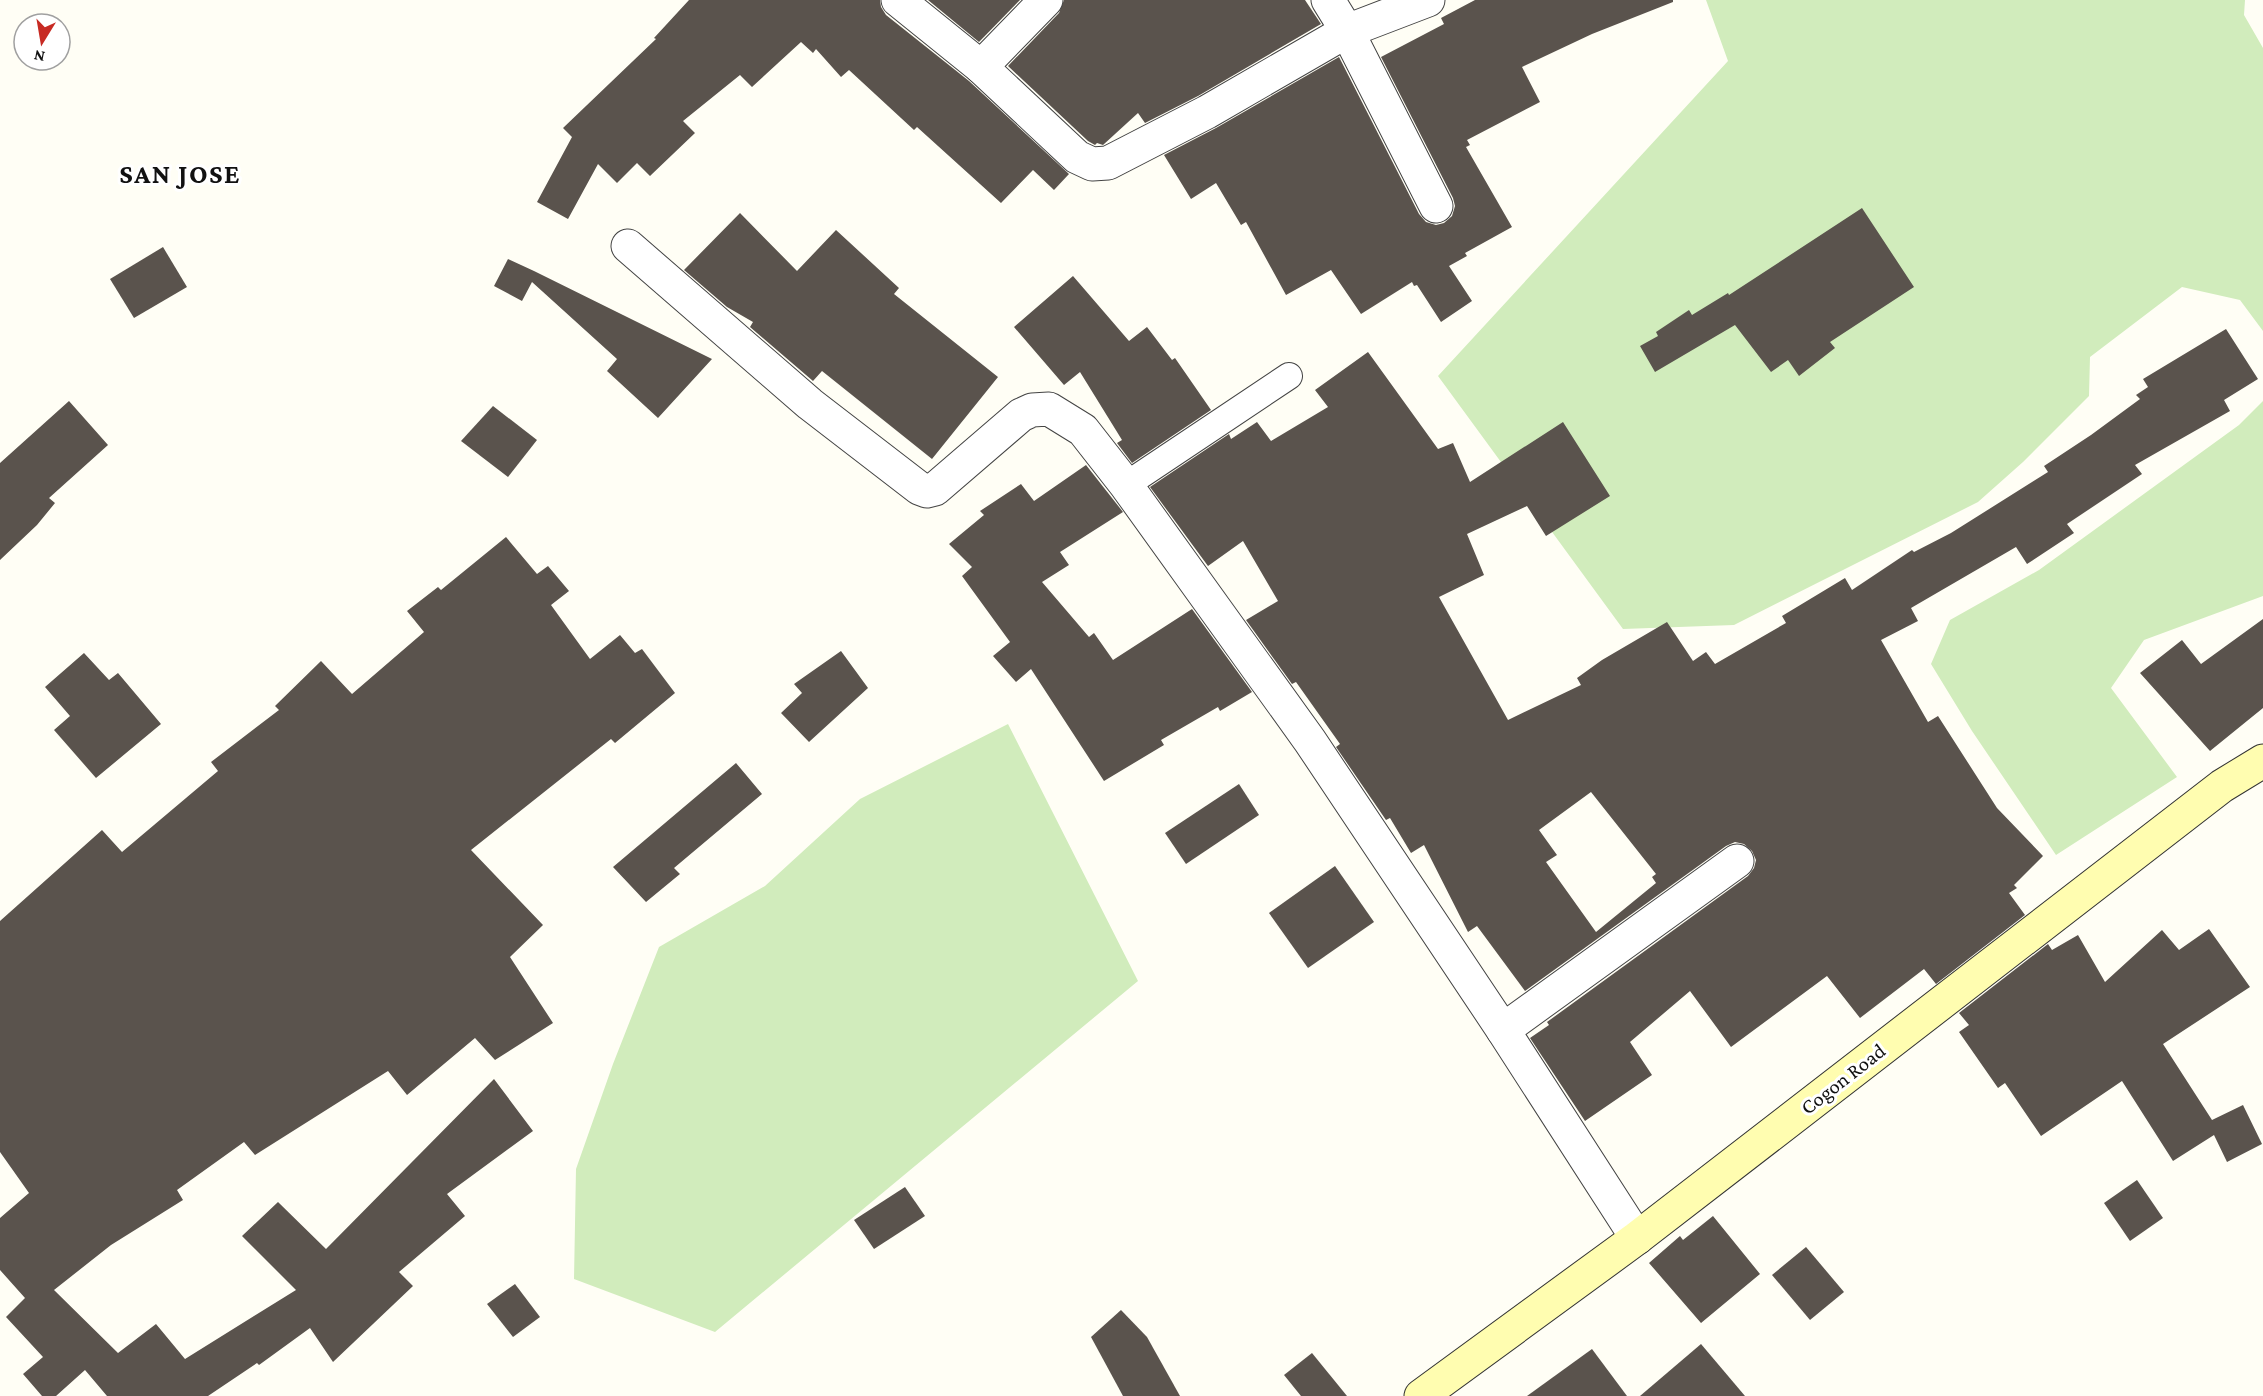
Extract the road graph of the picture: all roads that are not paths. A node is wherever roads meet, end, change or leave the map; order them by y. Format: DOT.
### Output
graph roads {
  1 [pos="898,0"];
  2 [pos="1046,0"];
  3 [pos="1328,0"];
  4 [pos="1428,0"];
  5 [pos="1347,31"];
  6 [pos="981,67"];
  7 [pos="1436,206"];
  8 [pos="628,246"];
  9 [pos="1289,375"];
  10 [pos="1126,485"];
  11 [pos="2263,761"];
  12 [pos="1737,861"];
  13 [pos="1503,1030"];
  14 [pos="1637,1238"];
  15 [pos="1421,1396"];
  1 -- 6 [label="street"];
  2 -- 6 [label="street"];
  3 -- 5 [label="street"];
  4 -- 5 [label="street"];
  5 -- 6 [label="street"];
  5 -- 7 [label="street"];
  8 -- 10 [label="street"];
  9 -- 10 [label="lane"];
  10 -- 13 [label="street"];
  11 -- 14 [label="street, Cogon Road"];
  12 -- 13 [label="street"];
  13 -- 14 [label="street"];
  14 -- 15 [label="street, Cogon Road"];
}
